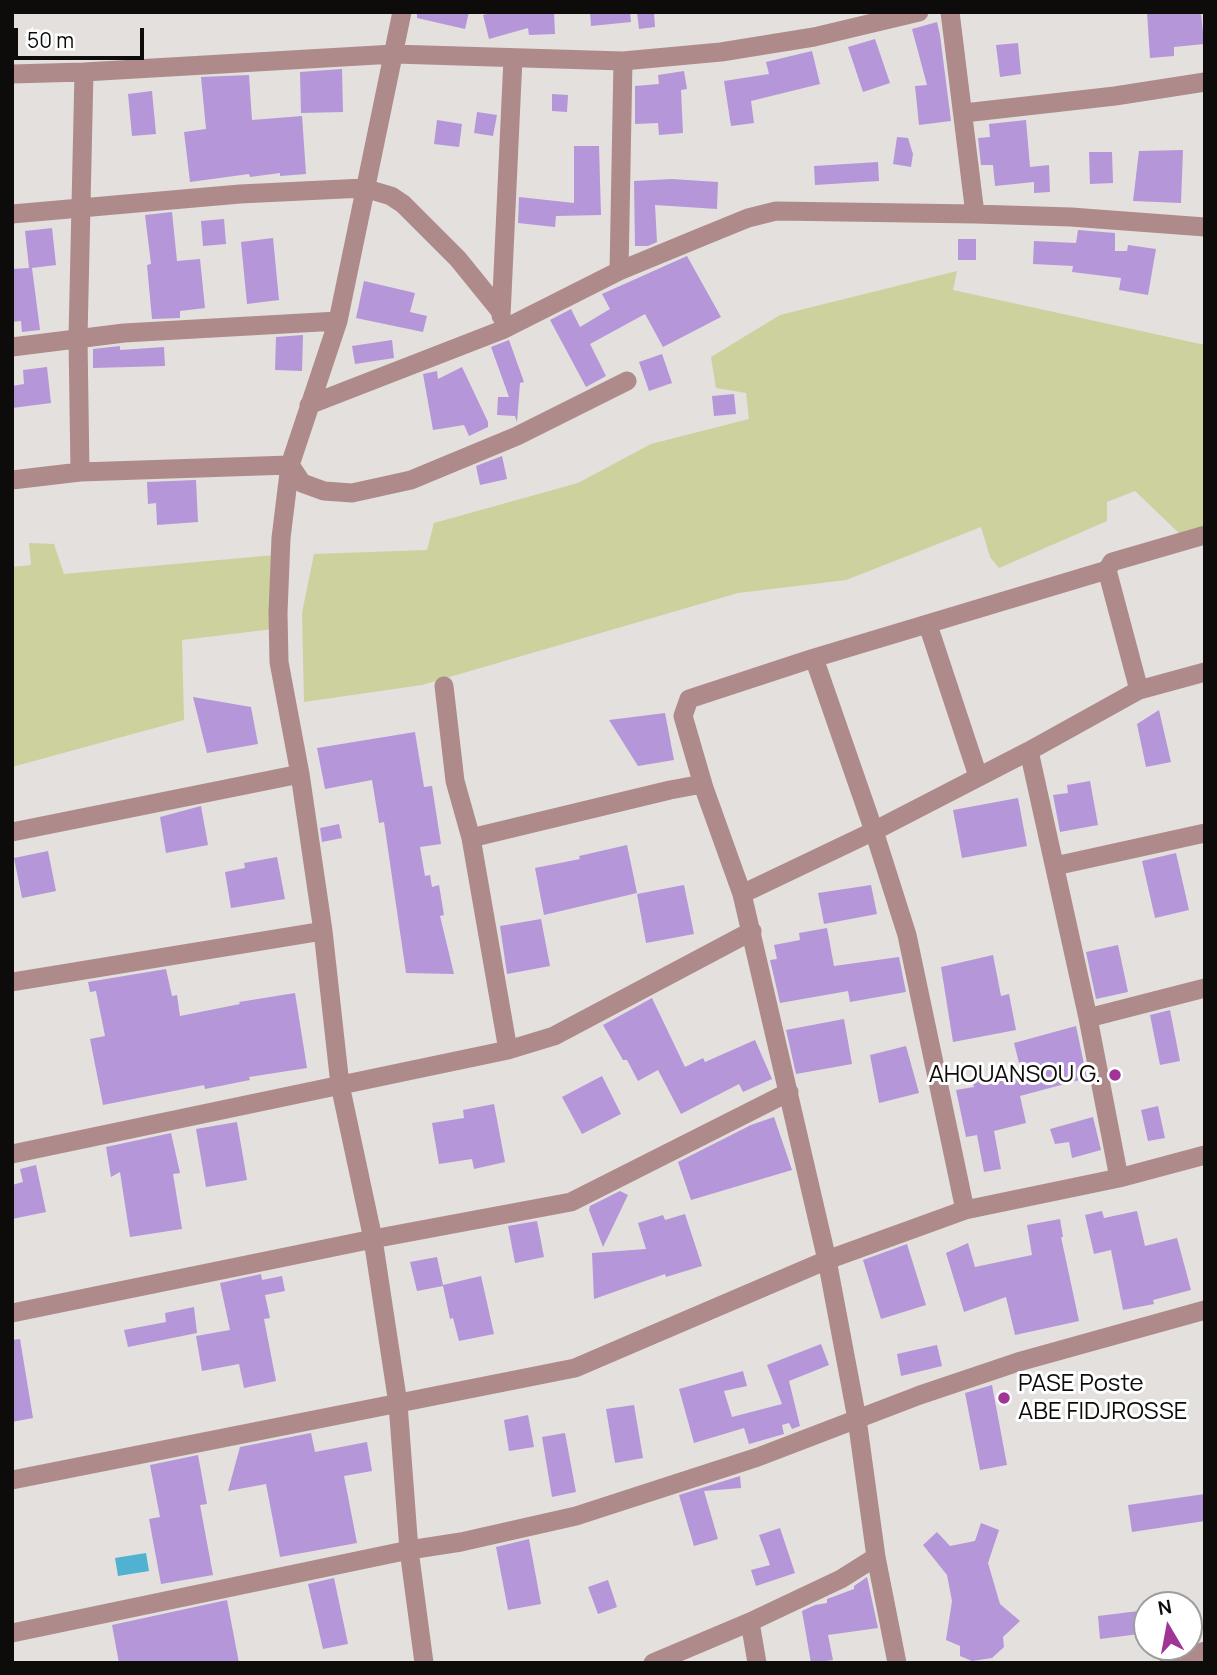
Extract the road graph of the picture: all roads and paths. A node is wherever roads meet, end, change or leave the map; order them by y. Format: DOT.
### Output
graph roads {
  1 [pos="402,12"];
  2 [pos="919,12"];
  3 [pos="950,12"];
  4 [pos="394,54"];
  5 [pos="513,58"];
  6 [pos="623,61"];
  7 [pos="84,72"];
  8 [pos="12,74"];
  9 [pos="1205,82"];
  10 [pos="964,113"];
  11 [pos="364,188"];
  12 [pos="82,208"];
  13 [pos="12,214"];
  14 [pos="975,214"];
  15 [pos="1205,227"];
  16 [pos="618,271"];
  17 [pos="338,321"];
  18 [pos="502,321"];
  19 [pos="78,338"];
  20 [pos="12,347"];
  21 [pos="627,381"];
  22 [pos="309,405"];
  23 [pos="290,465"];
  24 [pos="80,472"];
  25 [pos="12,480"];
  26 [pos="1205,535"];
  27 [pos="1107,570"];
  28 [pos="928,625"];
  29 [pos="814,658"];
  30 [pos="1205,672"];
  31 [pos="444,686"];
  32 [pos="1139,690"];
  33 [pos="1029,751"];
  34 [pos="300,774"];
  35 [pos="978,776"];
  36 [pos="704,788"];
  37 [pos="874,831"];
  38 [pos="12,832"];
  39 [pos="1205,833"];
  40 [pos="471,838"];
  41 [pos="1055,866"];
  42 [pos="742,894"];
  43 [pos="323,931"];
  44 [pos="752,931"];
  45 [pos="12,982"];
  46 [pos="1205,988"];
  47 [pos="1088,1018"];
  48 [pos="508,1050"];
  49 [pos="340,1085"];
  50 [pos="789,1093"];
  51 [pos="12,1154"];
  52 [pos="1205,1155"];
  53 [pos="1119,1178"];
  54 [pos="965,1210"];
  55 [pos="373,1239"];
  56 [pos="827,1259"];
  57 [pos="1205,1310"];
  58 [pos="12,1313"];
  59 [pos="398,1404"];
  60 [pos="857,1419"];
  61 [pos="12,1480"];
  62 [pos="409,1550"];
  63 [pos="876,1556"];
  64 [pos="750,1622"];
  65 [pos="12,1633"];
  66 [pos="1205,1651"];
  67 [pos="424,1663"];
  68 [pos="653,1663"];
  69 [pos="757,1663"];
  70 [pos="897,1663"];
  71 [pos="1169,1663"];
  1 -- 4 [label="street"];
  2 -- 6 [label="street"];
  3 -- 10 [label="street"];
  4 -- 5 [label="street"];
  4 -- 7 [label="street"];
  4 -- 11 [label="street"];
  5 -- 6 [label="street"];
  5 -- 18 [label="street"];
  6 -- 16 [label="street"];
  7 -- 8 [label="street"];
  7 -- 12 [label="street"];
  9 -- 10 [label="street"];
  10 -- 14 [label="street"];
  11 -- 12 [label="street"];
  11 -- 17 [label="street"];
  11 -- 18 [label="street"];
  12 -- 13 [label="street"];
  12 -- 19 [label="street"];
  14 -- 15 [label="street"];
  14 -- 16 [label="street"];
  16 -- 18 [label="street"];
  17 -- 19 [label="street"];
  17 -- 22 [label="street"];
  18 -- 22 [label="street"];
  19 -- 20 [label="street"];
  19 -- 24 [label="street"];
  21 -- 23 [label="street"];
  22 -- 23 [label="street"];
  23 -- 24 [label="street"];
  23 -- 34 [label="street"];
  24 -- 25 [label="street"];
  26 -- 27 [label="street"];
  27 -- 28 [label="street"];
  27 -- 32 [label="street"];
  28 -- 29 [label="street"];
  28 -- 35 [label="street"];
  29 -- 36 [label="street"];
  29 -- 37 [label="street"];
  30 -- 32 [label="street"];
  31 -- 40 [label="street"];
  32 -- 33 [label="street"];
  33 -- 35 [label="street"];
  33 -- 41 [label="street"];
  34 -- 38 [label="street"];
  34 -- 43 [label="street"];
  35 -- 37 [label="street"];
  36 -- 40 [label="street"];
  36 -- 42 [label="street"];
  37 -- 42 [label="street"];
  37 -- 54 [label="street"];
  39 -- 41 [label="street"];
  40 -- 48 [label="street"];
  41 -- 47 [label="street"];
  42 -- 44 [label="street"];
  43 -- 45 [label="street"];
  43 -- 49 [label="street"];
  44 -- 48 [label="street"];
  44 -- 50 [label="street"];
  46 -- 47 [label="street"];
  47 -- 53 [label="street"];
  48 -- 49 [label="street"];
  49 -- 51 [label="street"];
  49 -- 55 [label="street"];
  50 -- 55 [label="street"];
  50 -- 56 [label="street"];
  52 -- 53 [label="street"];
  53 -- 54 [label="street"];
  54 -- 56 [label="street"];
  55 -- 58 [label="street"];
  55 -- 59 [label="street"];
  56 -- 59 [label="street"];
  56 -- 60 [label="street"];
  57 -- 60 [label="street"];
  59 -- 61 [label="street"];
  59 -- 62 [label="street"];
  60 -- 62 [label="street"];
  60 -- 63 [label="street"];
  62 -- 65 [label="street"];
  62 -- 67 [label="street"];
  63 -- 64 [label="street"];
  63 -- 70 [label="street"];
  64 -- 68 [label="street"];
  64 -- 69 [label="street"];
  66 -- 71 [label="street"];
}
